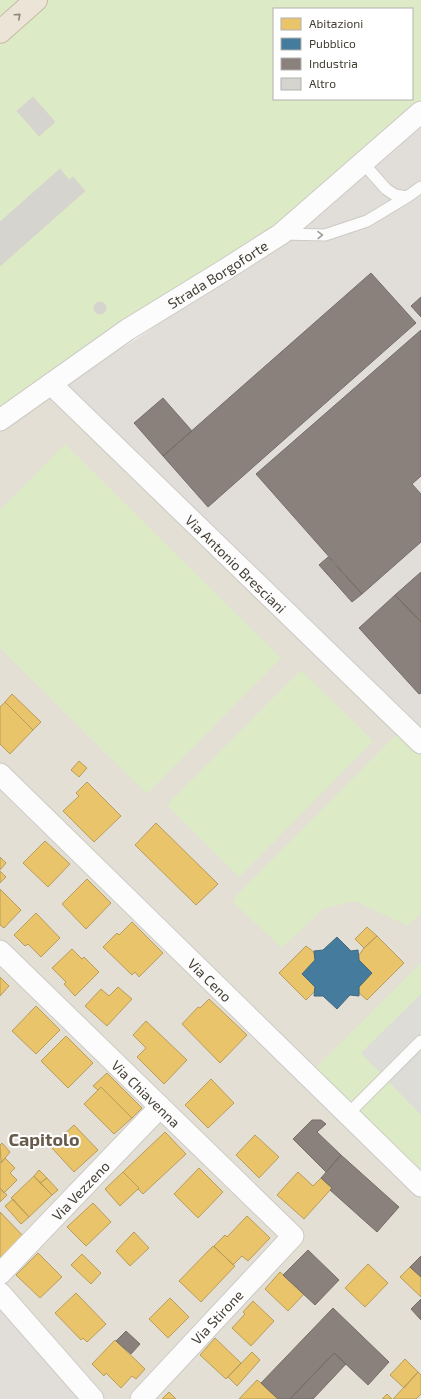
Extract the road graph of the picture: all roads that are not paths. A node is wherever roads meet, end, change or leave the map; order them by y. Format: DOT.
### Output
graph roads {
  1 [pos="36,0"];
  2 [pos="0,32"];
  3 [pos="421,112"];
  4 [pos="363,163"];
  5 [pos="421,187"];
  6 [pos="407,197"];
  7 [pos="281,234"];
  8 [pos="50,384"];
  9 [pos="0,420"];
  10 [pos="421,743"];
  11 [pos="0,774"];
  12 [pos="0,951"];
  13 [pos="421,1041"];
  14 [pos="160,1107"];
  15 [pos="348,1114"];
  16 [pos="421,1186"];
  17 [pos="293,1236"];
  18 [pos="0,1274"];
  19 [pos="0,1294"];
  20 [pos="93,1399"];
  21 [pos="141,1399"];
  2 -- 1 [label="highway, one-way"];
  3 -- 4 [label="street, Strada Borgoforte"];
  4 -- 6 [label="lane"];
  4 -- 7 [label="street, Strada Borgoforte"];
  5 -- 6 [label="lane"];
  7 -- 6 [label="lane, one-way"];
  7 -- 8 [label="street, Strada Borgoforte"];
  8 -- 9 [label="street, Strada Borgoforte"];
  8 -- 10 [label="street, Via Antonio Bresciani"];
  11 -- 15 [label="street, Via Ceno"];
  12 -- 14 [label="street, Via Chiavenna"];
  13 -- 15 [label="lane"];
  14 -- 17 [label="street, Via Chiavenna"];
  14 -- 18 [label="street, Via Vezzeno"];
  15 -- 16 [label="street, Via Ceno"];
  17 -- 21 [label="street, Via Stirone"];
  19 -- 20 [label="street"];
}
